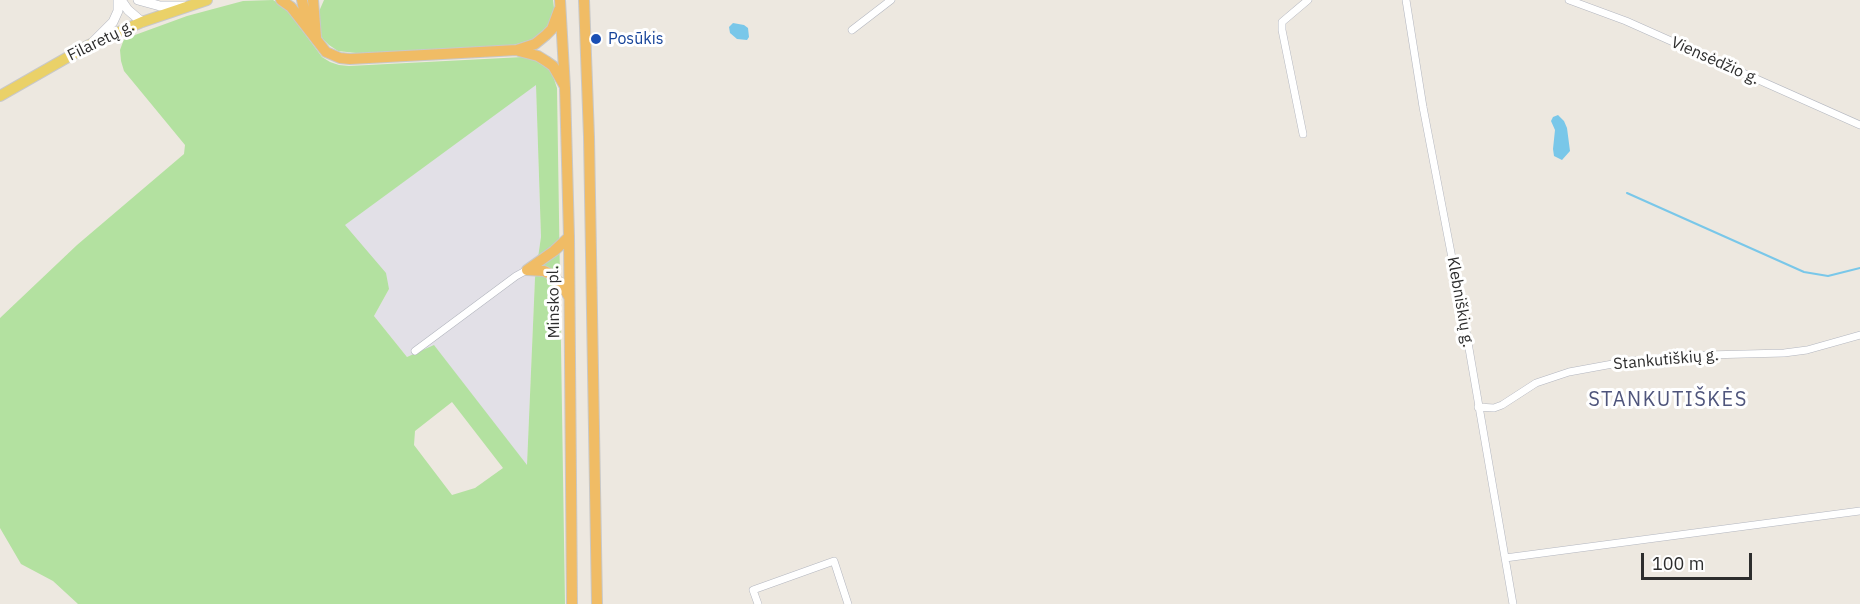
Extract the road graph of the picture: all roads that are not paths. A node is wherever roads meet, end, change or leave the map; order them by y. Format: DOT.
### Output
graph roads {
  1 [pos="119,0"];
  2 [pos="134,0"];
  3 [pos="138,0"];
  4 [pos="207,0"];
  5 [pos="281,0"];
  6 [pos="302,0"];
  7 [pos="313,0"];
  8 [pos="320,0"];
  9 [pos="584,0"];
  10 [pos="891,0"];
  11 [pos="1308,0"];
  12 [pos="1406,0"];
  13 [pos="1569,0"];
  14 [pos="561,2"];
  15 [pos="184,6"];
  16 [pos="314,14"];
  17 [pos="141,21"];
  18 [pos="308,27"];
  19 [pos="852,30"];
  20 [pos="316,40"];
  21 [pos="89,45"];
  22 [pos="517,50"];
  23 [pos="565,88"];
  24 [pos="0,96"];
  25 [pos="1860,125"];
  26 [pos="1303,134"];
  27 [pos="569,237"];
  28 [pos="527,270"];
  29 [pos="570,298"];
  30 [pos="1860,334"];
  31 [pos="415,351"];
  32 [pos="1478,407"];
  33 [pos="1860,511"];
  34 [pos="1505,558"];
  35 [pos="572,604"];
  36 [pos="597,604"];
  37 [pos="758,604"];
  38 [pos="848,604"];
  39 [pos="1513,604"];
  1 -- 17 [label="main road"];
  1 -- 21 [label="main road"];
  2 -- 17 [label="main road"];
  3 -- 15 [label="main road"];
  4 -- 15 [label="main road, Filaretų g."];
  5 -- 18 [label="highway"];
  6 -- 18 [label="highway"];
  7 -- 16 [label="highway"];
  8 -- 16 [label="highway"];
  9 -- 36 [label="highway"];
  10 -- 19 [label="street"];
  11 -- 26 [label="street"];
  12 -- 32 [label="street, Klebniškių g."];
  13 -- 25 [label="street, Viensėdžio g."];
  14 -- 22 [label="highway"];
  14 -- 23 [label="highway, Minsko pl."];
  15 -- 17 [label="main road, Filaretų g."];
  16 -- 20 [label="highway"];
  17 -- 21 [label="main road, Filaretų g."];
  18 -- 20 [label="highway"];
  20 -- 22 [label="highway"];
  21 -- 24 [label="main road, Filaretų g."];
  22 -- 23 [label="highway"];
  23 -- 27 [label="highway, Minsko pl."];
  27 -- 28 [label="highway"];
  27 -- 29 [label="highway, Minsko pl."];
  28 -- 29 [label="highway"];
  28 -- 31 [label="street"];
  29 -- 35 [label="highway, Minsko pl."];
  30 -- 32 [label="street, Stankutiškių g."];
  32 -- 34 [label="street, Klebniškių g."];
  33 -- 34 [label="street"];
  34 -- 39 [label="street, Klebniškių g."];
  37 -- 38 [label="street"];
}
